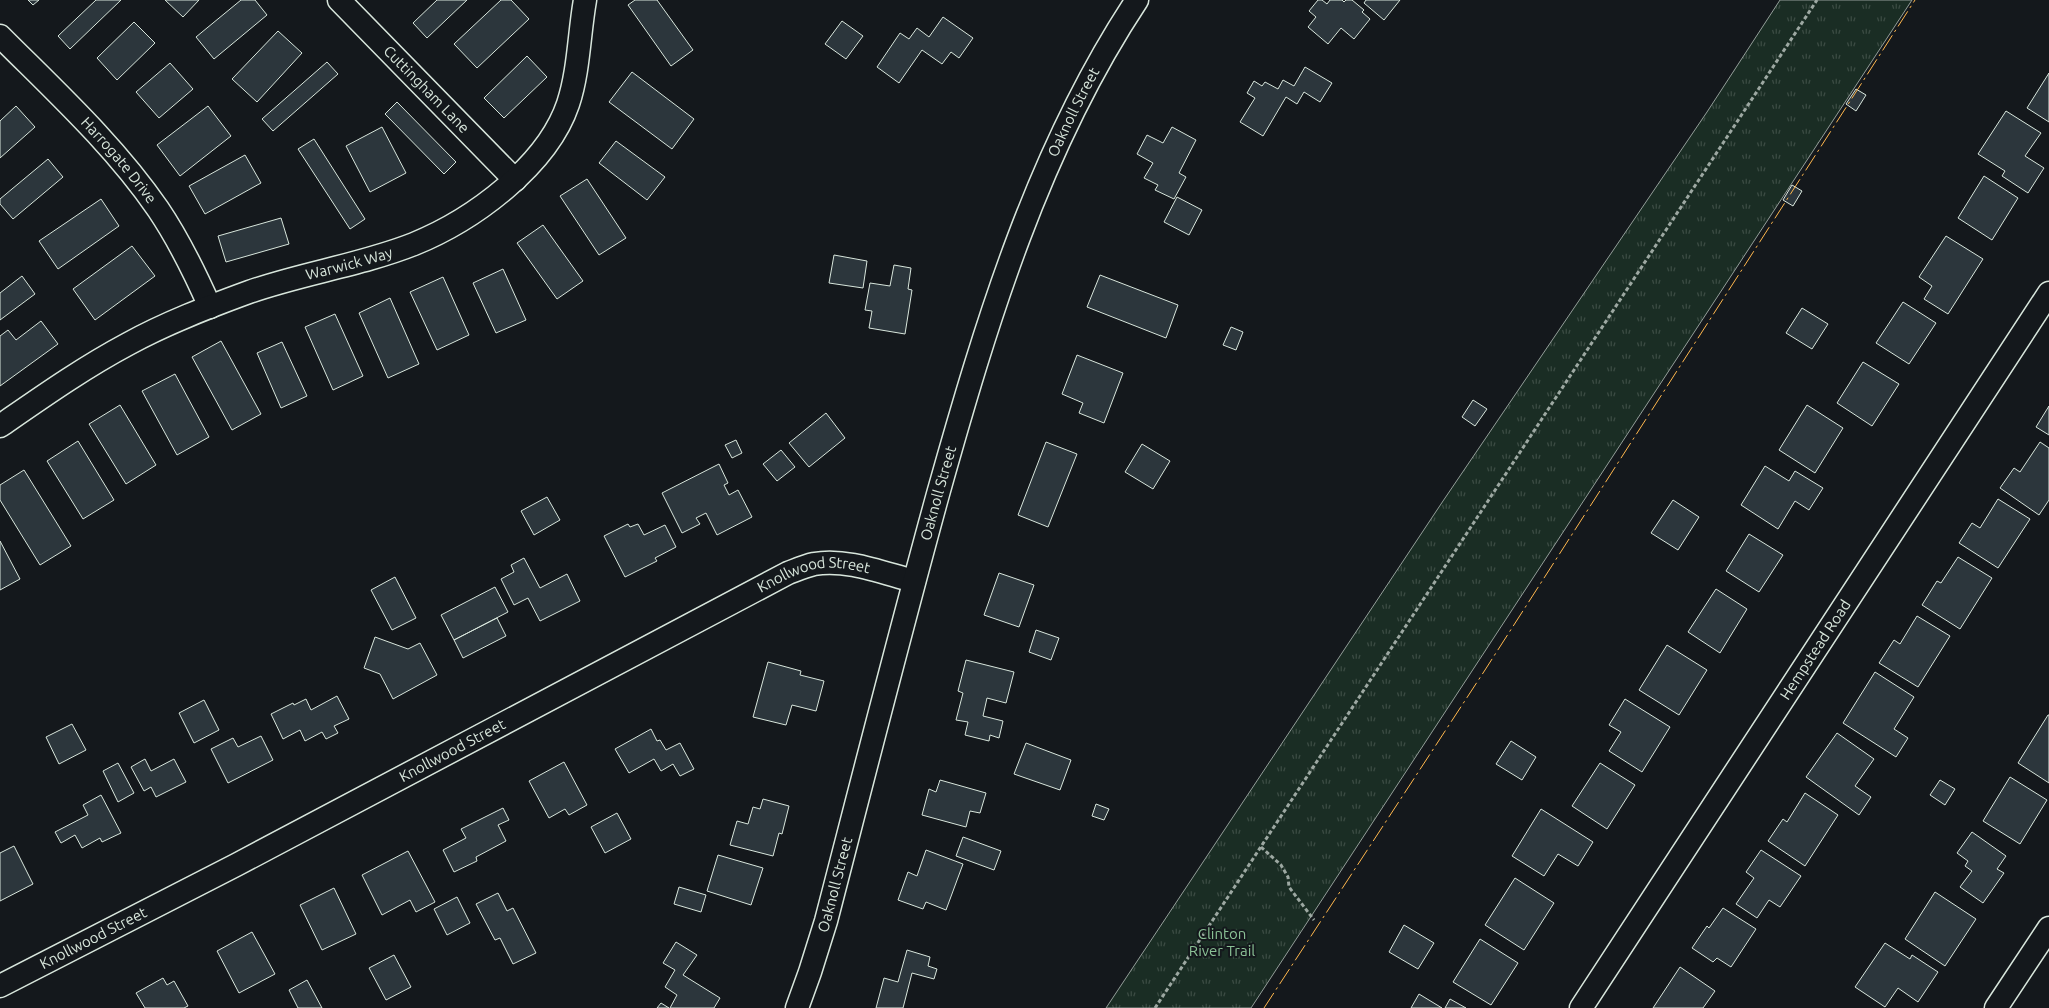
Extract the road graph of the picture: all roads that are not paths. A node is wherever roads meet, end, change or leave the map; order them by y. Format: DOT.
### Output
graph roads {
  1 [pos="338,0"];
  2 [pos="585,0"];
  3 [pos="1137,0"];
  4 [pos="0,36"];
  5 [pos="515,180"];
  6 [pos="2049,293"];
  7 [pos="210,307"];
  8 [pos="0,426"];
  9 [pos="914,582"];
  10 [pos="2049,928"];
  11 [pos="0,986"];
  12 [pos="797,1008"];
  13 [pos="1581,1008"];
  14 [pos="1996,1008"];
  1 -- 5 [label="street, Cuttingham Lane"];
  2 -- 5 [label="street, Warwick Way"];
  3 -- 9 [label="street, Oaknoll Street"];
  4 -- 7 [label="street, Harrogate Drive"];
  5 -- 7 [label="street, Warwick Way"];
  6 -- 13 [label="street, Hempstead Road"];
  7 -- 8 [label="street, Warwick Way"];
  9 -- 11 [label="street, Knollwood Street"];
  9 -- 12 [label="street, Oaknoll Street"];
  10 -- 14 [label="street"];
}
